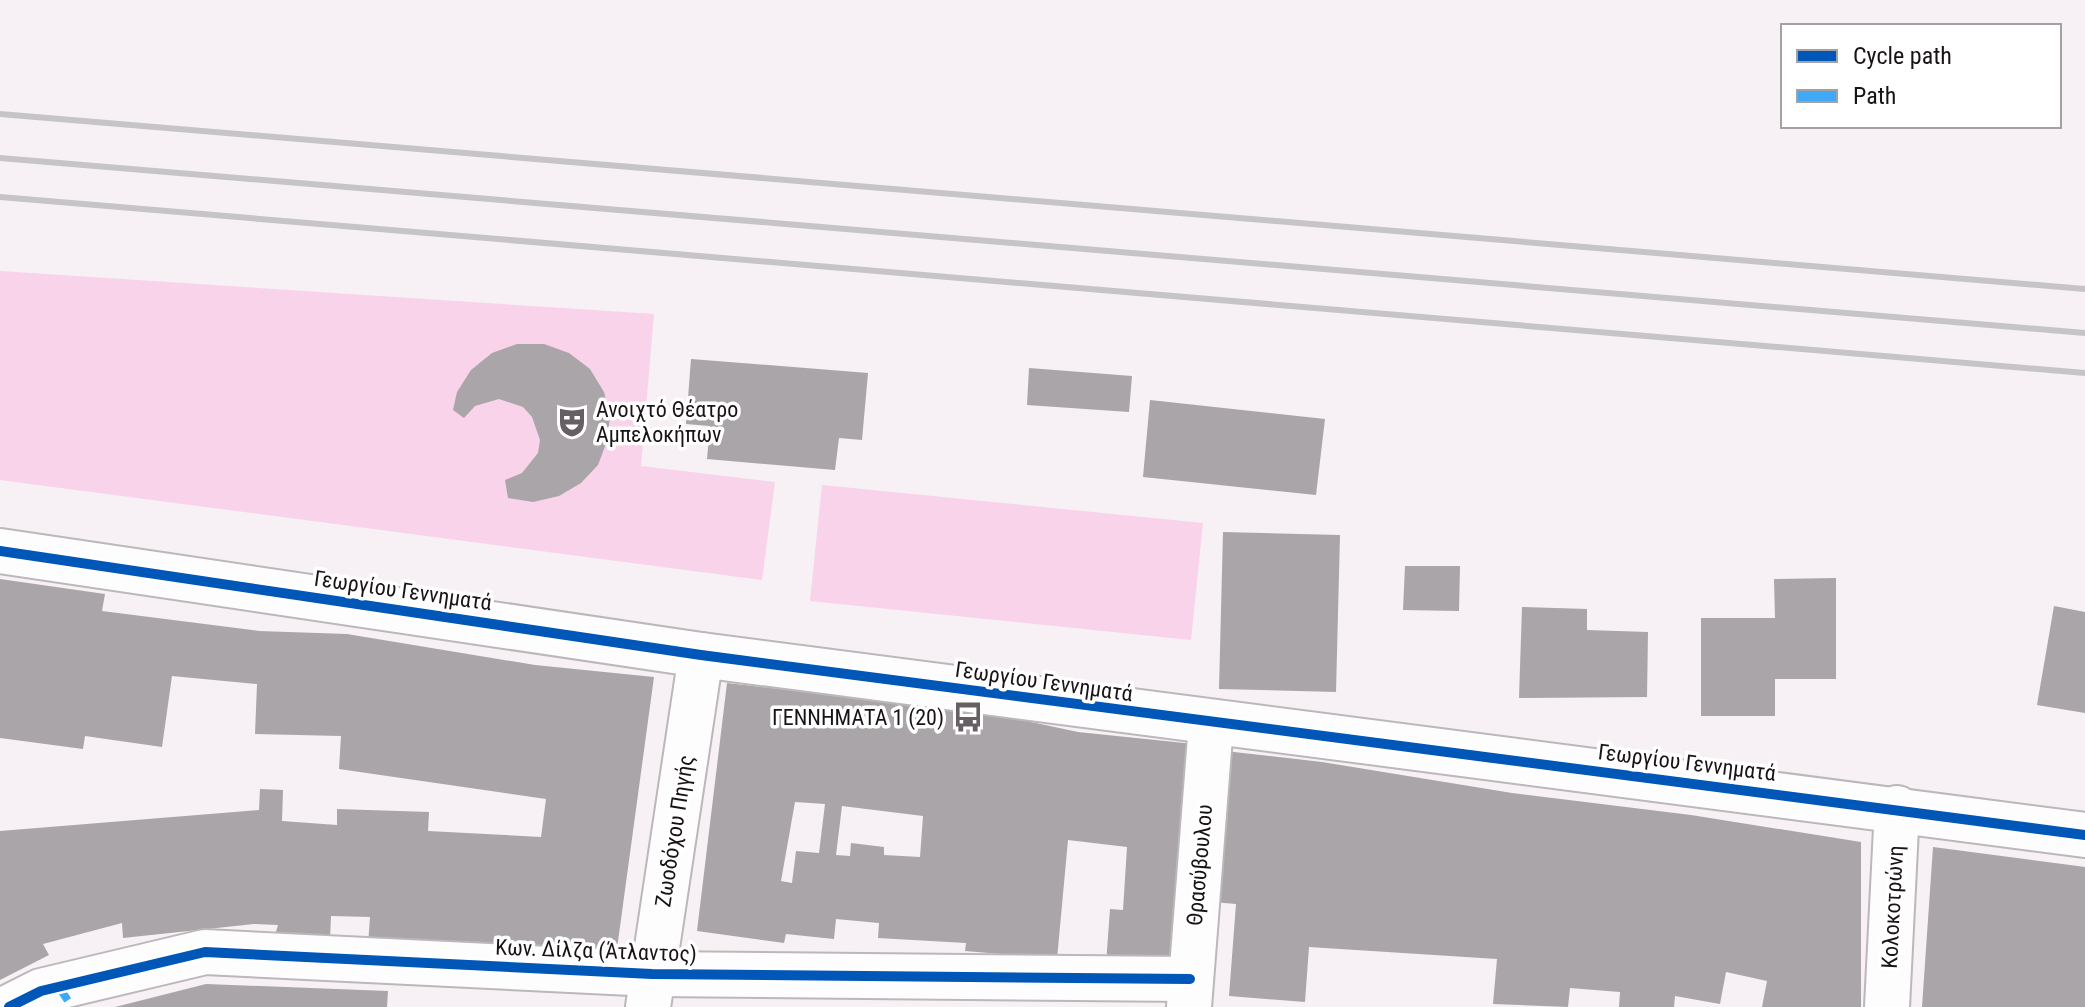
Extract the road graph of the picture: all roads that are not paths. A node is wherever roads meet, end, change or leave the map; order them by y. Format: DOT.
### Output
graph roads {
  1 [pos="0,551"];
  2 [pos="701,655"];
  3 [pos="1211,724"];
  4 [pos="1897,808"];
  5 [pos="2085,835"];
  6 [pos="650,990"];
  7 [pos="1190,993"];
  8 [pos="66,997"];
  9 [pos="9,1007"];
  10 [pos="1887,1007"];
  1 -- 2 [label="street, Γεωργίου Γεννηματά"];
  2 -- 3 [label="street, Γεωργίου Γεννηματά"];
  2 -- 6 [label="street, Ζωοδόχου Πηγής"];
  3 -- 4 [label="street, Γεωργίου Γεννηματά"];
  3 -- 7 [label="street, Θρασύβουλου"];
  4 -- 5 [label="street, Γεωργίου Γεννηματά"];
  4 -- 10 [label="street, Κολοκοτρώνη"];
  6 -- 7 [label="street, Κων. Δίλζα (Άτλαντος)"];
  6 -- 8 [label="street, Κων. Δίλζα (Άτλαντος)"];
  8 -- 9 [label="street, Κων. Δίλζα (Άτλαντος)"];
}
